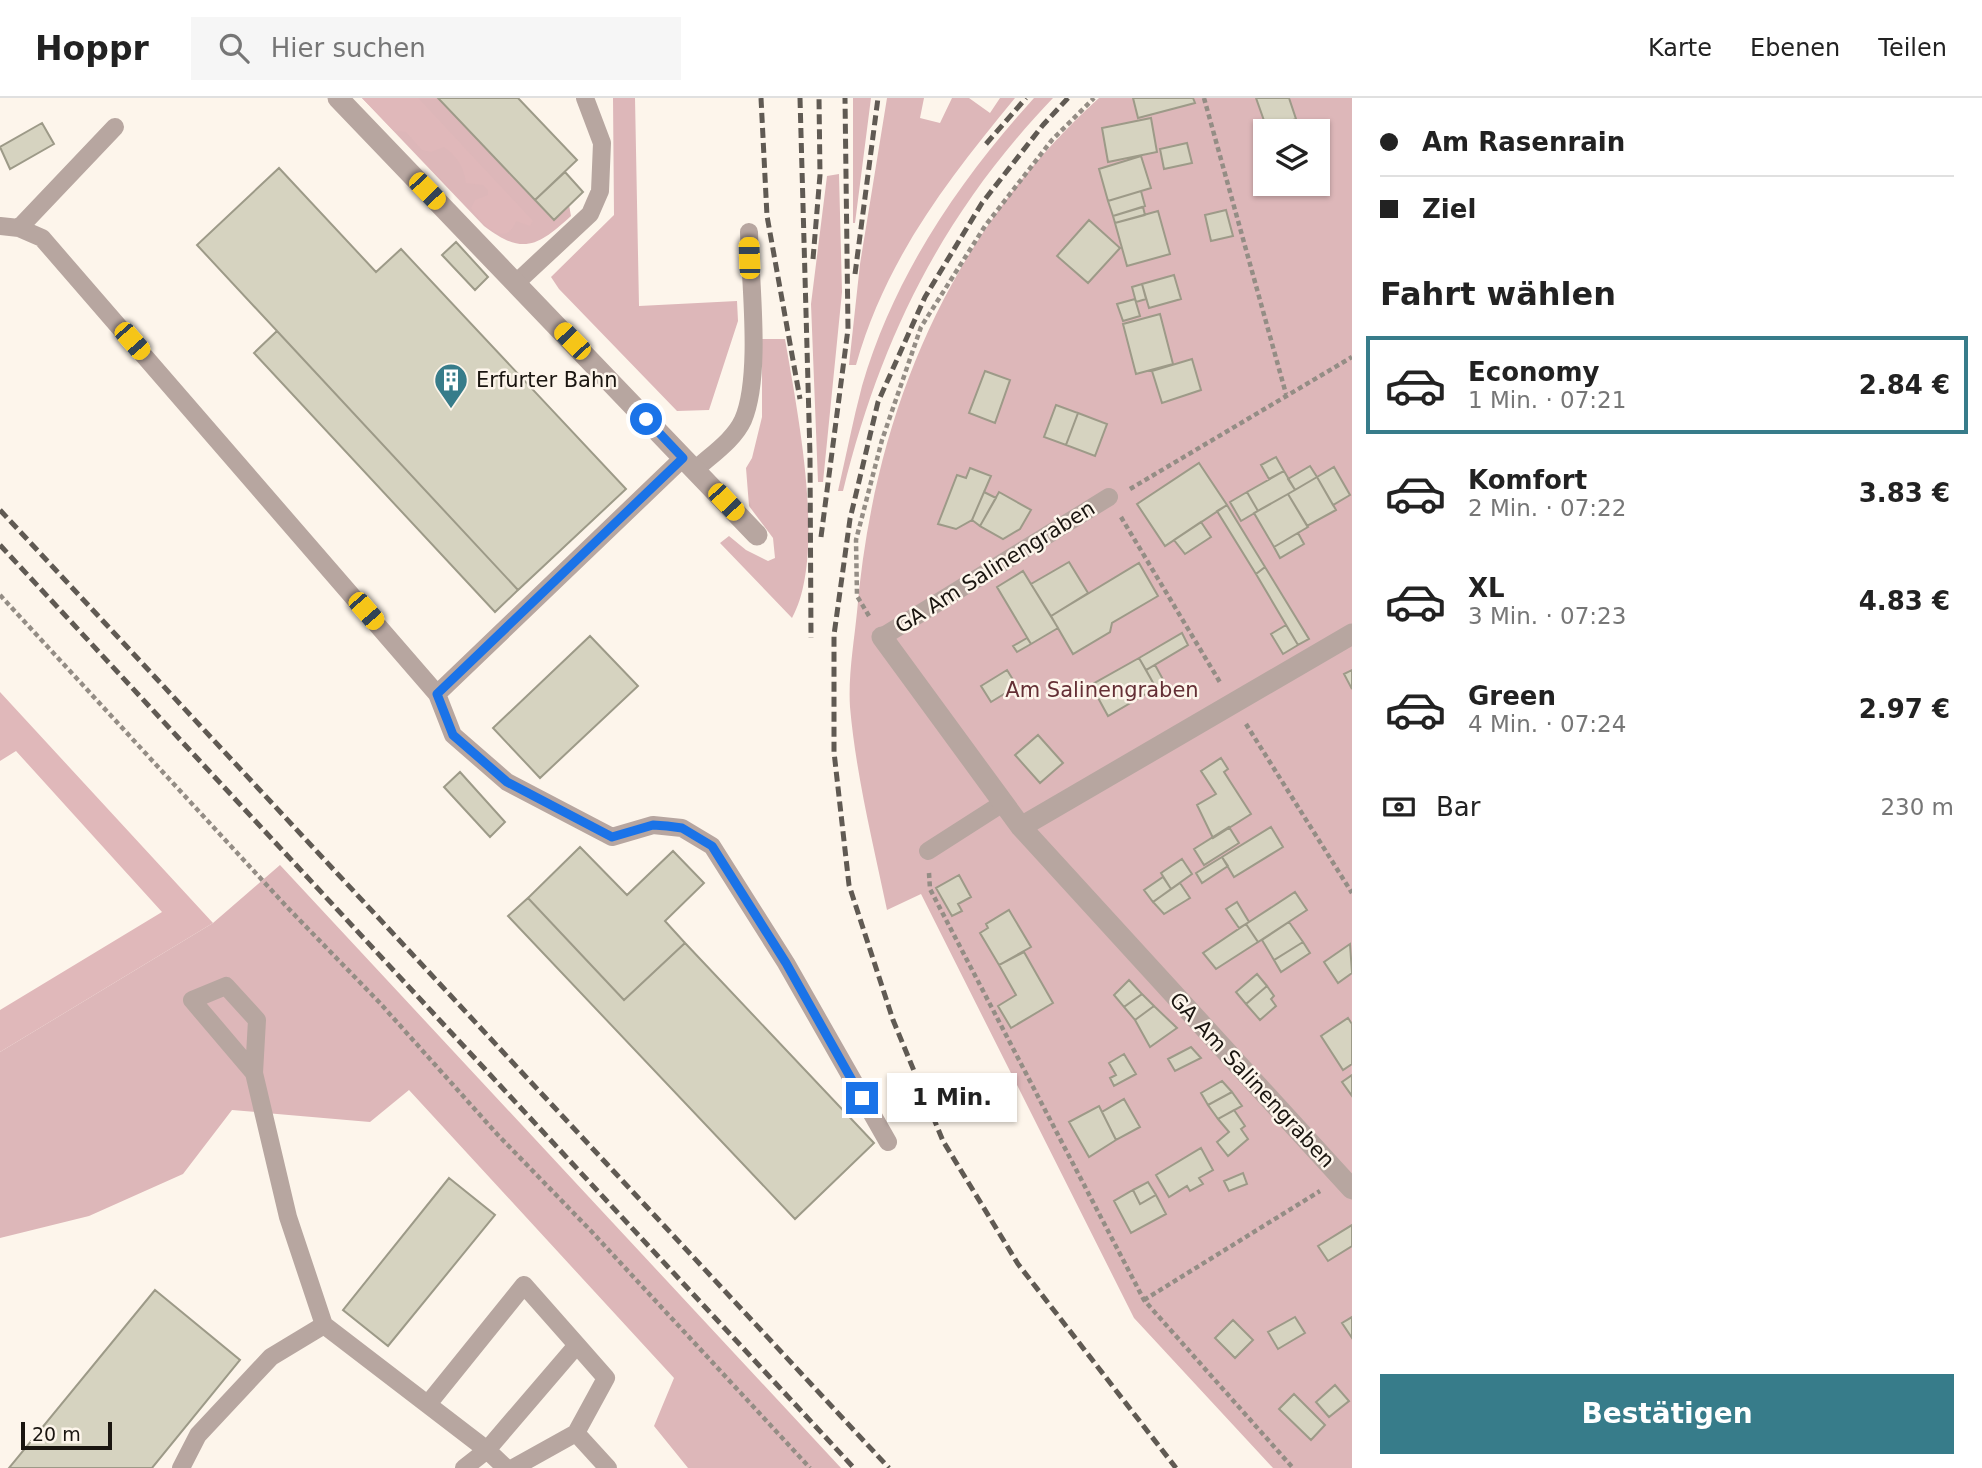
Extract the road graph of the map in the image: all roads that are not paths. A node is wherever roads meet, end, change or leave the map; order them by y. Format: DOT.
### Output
graph roads {
  1 [pos="338,98"];
  2 [pos="585,98"];
  3 [pos="115,127"];
  4 [pos="0,226"];
  5 [pos="19,228"];
  6 [pos="749,232"];
  7 [pos="516,283"];
  8 [pos="689,464"];
  9 [pos="1109,497"];
  10 [pos="757,535"];
  11 [pos="1352,634"];
  12 [pos="883,637"];
  13 [pos="437,694"];
  14 [pos="1003,803"];
  15 [pos="1021,827"];
  16 [pos="928,851"];
  17 [pos="254,1073"];
  18 [pos="888,1142"];
  19 [pos="1347,1183"];
  20 [pos="324,1325"];
  21 [pos="577,1345"];
  22 [pos="428,1404"];
  23 [pos="576,1433"];
  24 [pos="486,1450"];
  25 [pos="181,1468"];
  26 [pos="464,1468"];
  27 [pos="506,1468"];
  28 [pos="513,1468"];
  29 [pos="608,1468"];
  1 -- 7 [label="street"];
  2 -- 7 [label="lane"];
  3 -- 5 [label="lane"];
  4 -- 5 [label="lane"];
  5 -- 13 [label="lane"];
  6 -- 8 [label="lane"];
  7 -- 8 [label="street"];
  8 -- 10 [label="street"];
  8 -- 13 [label="lane"];
  9 -- 12 [label="lane, GA Am Salinengraben"];
  11 -- 15 [label="street"];
  12 -- 14 [label="street, GA Am Salinengraben"];
  13 -- 18 [label="lane"];
  14 -- 15 [label="street, GA Am Salinengraben"];
  14 -- 16 [label="lane"];
  15 -- 19 [label="street, GA Am Salinengraben"];
  17 -- 17 [label="lane"];
  17 -- 20 [label="lane"];
  20 -- 22 [label="lane"];
  20 -- 25 [label="lane"];
  21 -- 22 [label="lane"];
  21 -- 23 [label="lane"];
  21 -- 24 [label="lane"];
  22 -- 24 [label="lane"];
  23 -- 28 [label="lane"];
  23 -- 29 [label="lane"];
  24 -- 26 [label="lane"];
  24 -- 27 [label="lane"];
}
